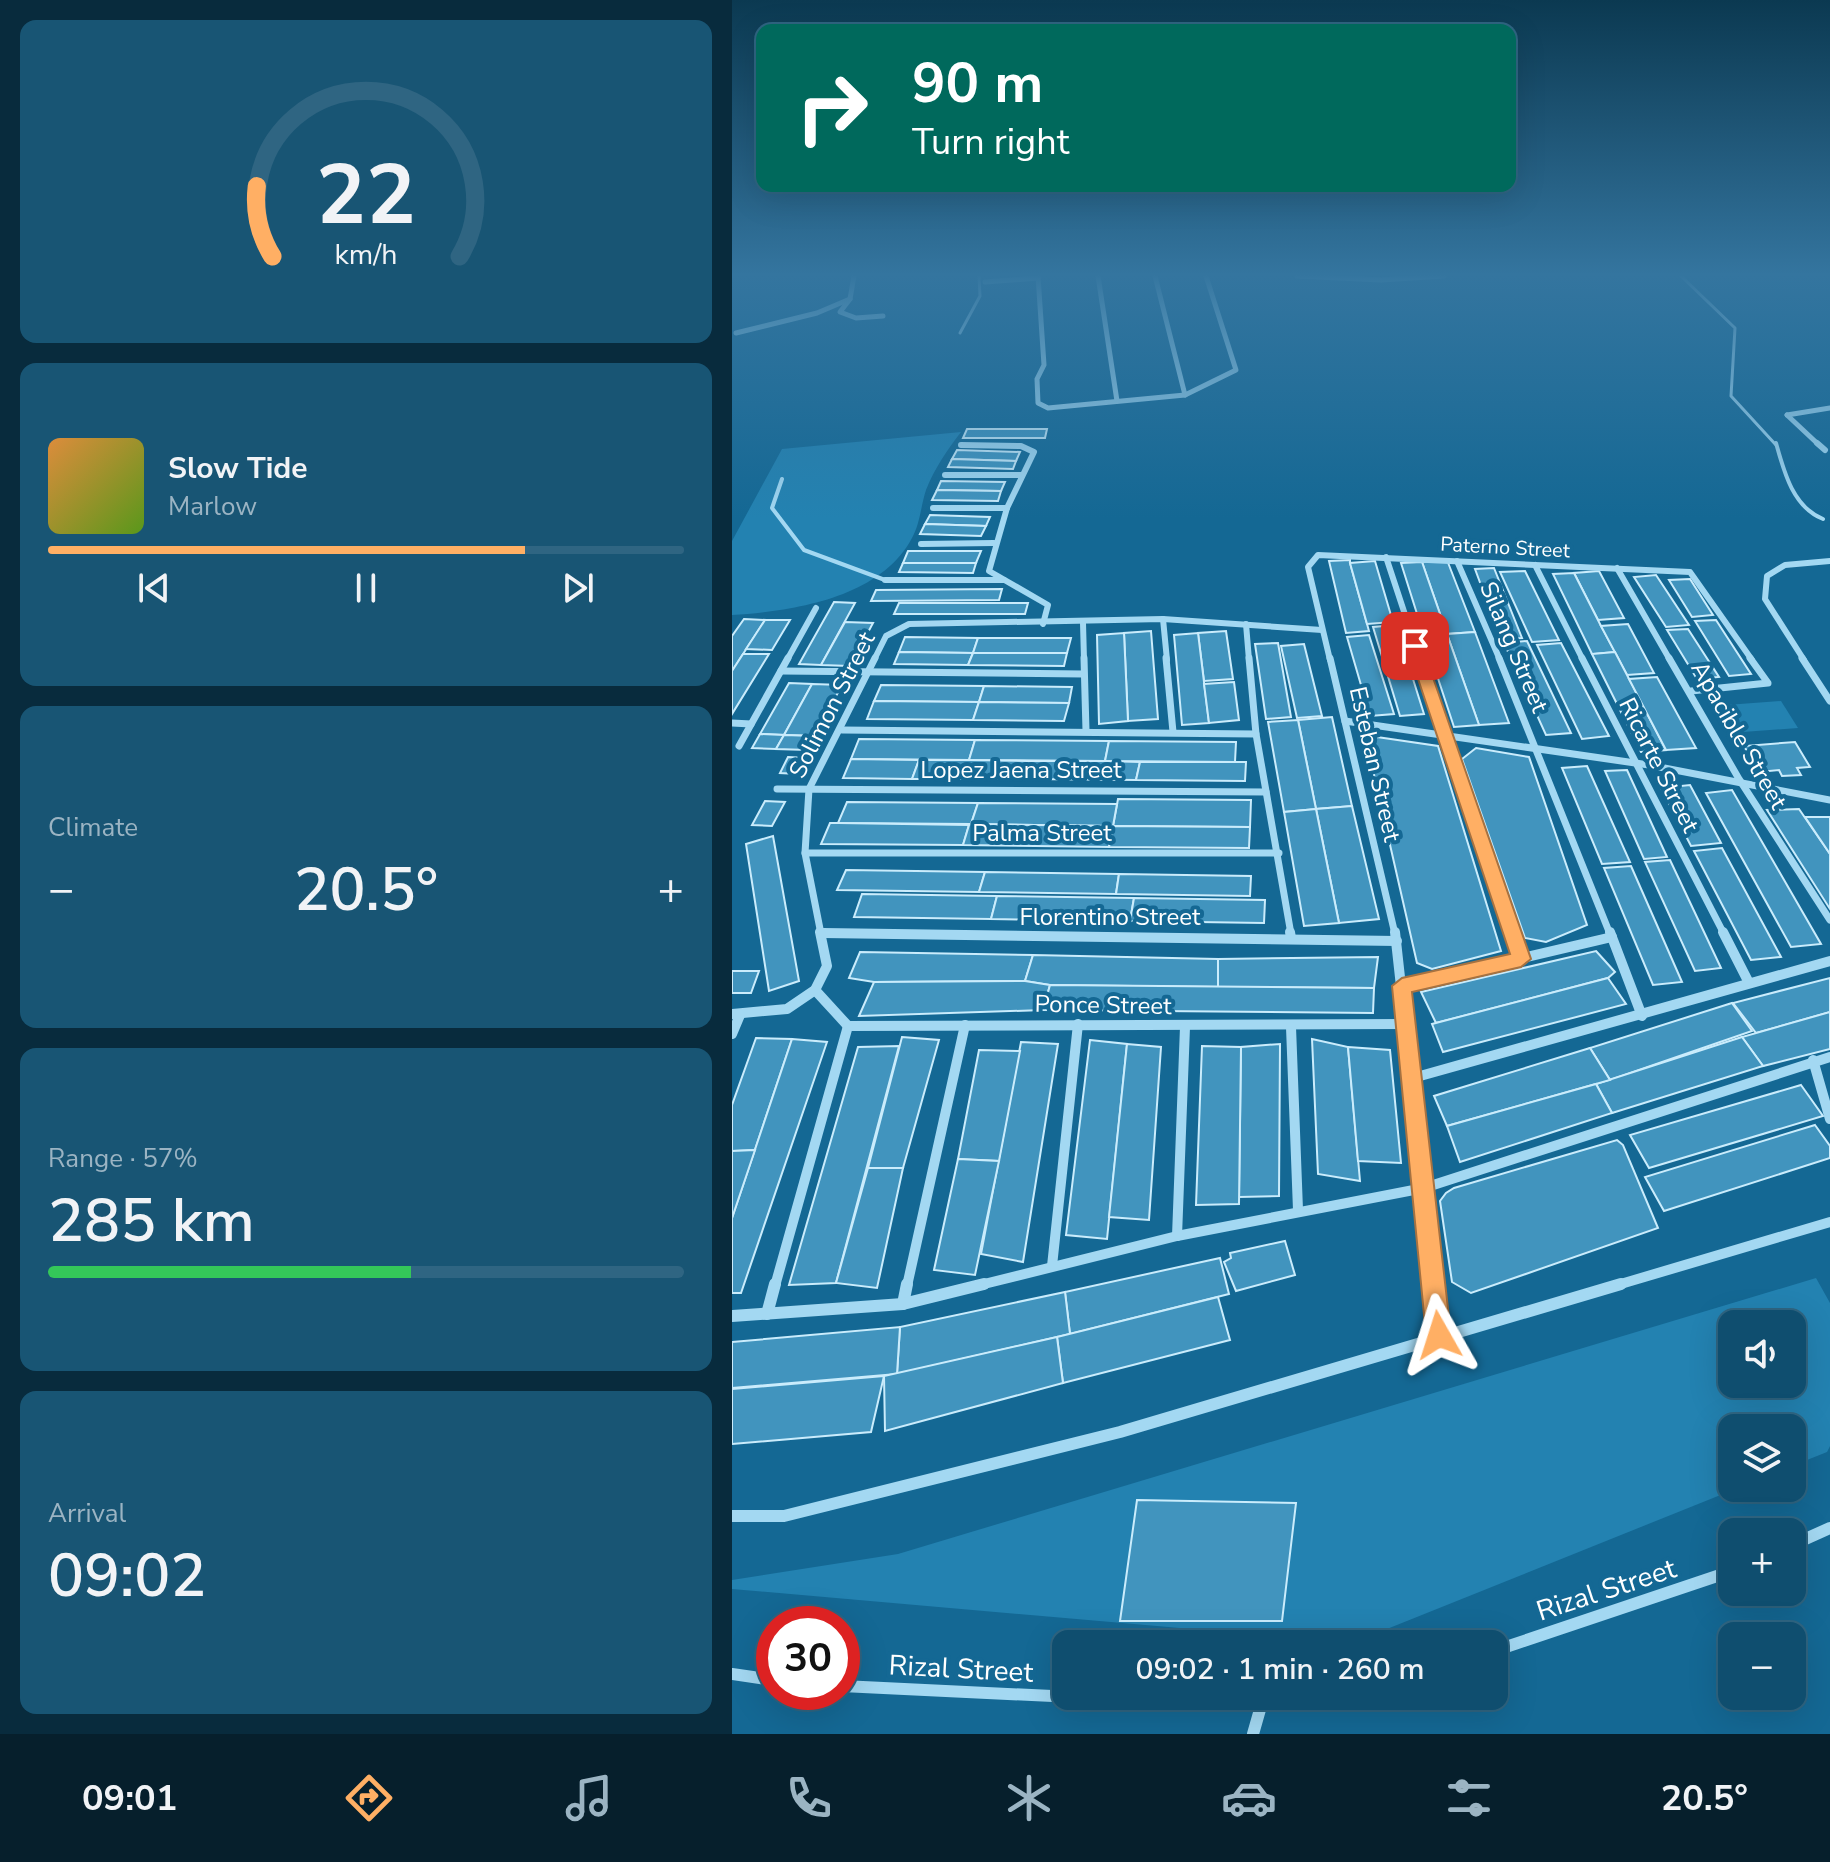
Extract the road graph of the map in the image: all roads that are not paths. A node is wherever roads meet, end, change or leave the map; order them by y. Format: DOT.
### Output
graph roads {
  1 [pos="1043,357"];
  2 [pos="1110,357"];
  3 [pos="1175,357"];
  4 [pos="1232,357"];
  5 [pos="1733,357"];
  6 [pos="1185,395"];
  7 [pos="1117,401"];
  8 [pos="1830,408"];
  9 [pos="961,445"];
  10 [pos="1825,450"];
  11 [pos="945,475"];
  12 [pos="1022,475"];
  13 [pos="782,479"];
  14 [pos="933,508"];
  15 [pos="1007,508"];
  16 [pos="1823,519"];
  17 [pos="994,543"];
  18 [pos="921,544"];
  19 [pos="1318,555"];
  20 [pos="1386,557"];
  21 [pos="1457,561"];
  22 [pos="1830,561"];
  23 [pos="1535,565"];
  24 [pos="1617,568"];
  25 [pos="885,580"];
  26 [pos="1005,580"];
  27 [pos="816,608"];
  28 [pos="1163,619"];
  29 [pos="1083,623"];
  30 [pos="1043,624"];
  31 [pos="1246,624"];
  32 [pos="1322,630"];
  33 [pos="781,671"];
  34 [pos="868,673"];
  35 [pos="1083,674"];
  36 [pos="1691,691"];
  37 [pos="1830,701"];
  38 [pos="1345,721"];
  39 [pos="732,723"];
  40 [pos="751,724"];
  41 [pos="842,730"];
  42 [pos="1086,731"];
  43 [pos="1173,732"];
  44 [pos="1256,734"];
  45 [pos="1444,735"];
  46 [pos="739,746"];
  47 [pos="1538,748"];
  48 [pos="1634,762"];
  49 [pos="1739,779"];
  50 [pos="777,789"];
  51 [pos="809,789"];
  52 [pos="1266,792"];
  53 [pos="1830,800"];
  54 [pos="805,853"];
  55 [pos="1279,853"];
  56 [pos="1830,920"];
  57 [pos="823,933"];
  58 [pos="1612,937"];
  59 [pos="1291,938"];
  60 [pos="1397,941"];
  61 [pos="1521,959"];
  62 [pos="1830,961"];
  63 [pos="1749,983"];
  64 [pos="1402,986"];
  65 [pos="815,990"];
  66 [pos="736,1014"];
  67 [pos="1642,1016"];
  68 [pos="1078,1024"];
  69 [pos="1405,1024"];
  70 [pos="965,1025"];
  71 [pos="848,1026"];
  72 [pos="1185,1027"];
  73 [pos="1291,1027"];
  74 [pos="732,1034"];
  75 [pos="1830,1057"];
  76 [pos="1813,1060"];
  77 [pos="1413,1078"];
  78 [pos="1830,1119"];
  79 [pos="1424,1188"];
  80 [pos="1298,1210"];
  81 [pos="1830,1222"];
  82 [pos="1177,1236"];
  83 [pos="1052,1266"];
  84 [pos="903,1304"];
  85 [pos="767,1314"];
  86 [pos="732,1316"];
  87 [pos="1439,1335"];
  88 [pos="732,1516"];
  89 [pos="1830,1528"];
  90 [pos="1806,1539"];
  91 [pos="1718,1576"];
  92 [pos="1508,1646"];
  93 [pos="732,1674"];
  94 [pos="756,1677"];
  95 [pos="860,1687"];
  96 [pos="1052,1696"];
  97 [pos="1260,1710"];
  98 [pos="1253,1734"];
  1 -- 7 [label="street"];
  2 -- 7 [label="street"];
  3 -- 6 [label="street"];
  4 -- 6 [label="street"];
  5 -- 16 [label="lane"];
  6 -- 7 [label="street"];
  8 -- 10 [label="street"];
  9 -- 12 [label="street"];
  11 -- 12 [label="street"];
  12 -- 15 [label="street"];
  13 -- 25 [label="lane"];
  14 -- 15 [label="street"];
  15 -- 17 [label="street"];
  17 -- 18 [label="street"];
  17 -- 26 [label="street"];
  19 -- 20 [label="street, Paterno Street"];
  19 -- 32 [label="street, Esteban Street"];
  20 -- 21 [label="street, Paterno Street"];
  20 -- 45 [label="street"];
  21 -- 23 [label="street, Paterno Street"];
  21 -- 47 [label="street, Silang Street"];
  22 -- 37 [label="street"];
  23 -- 24 [label="street, Paterno Street"];
  23 -- 48 [label="street, Ricarte Street"];
  24 -- 36 [label="street, Apacible Street"];
  24 -- 36 [label="street, Paterno Street"];
  25 -- 26 [label="street"];
  26 -- 30 [label="street"];
  27 -- 33 [label="street"];
  28 -- 29 [label="street, Solimon Street"];
  28 -- 31 [label="street, Solimon Street"];
  28 -- 43 [label="street"];
  29 -- 30 [label="street, Solimon Street"];
  29 -- 35 [label="street"];
  30 -- 34 [label="street, Solimon Street"];
  31 -- 32 [label="street, Solimon Street"];
  31 -- 44 [label="street"];
  32 -- 38 [label="street, Esteban Street"];
  33 -- 34 [label="street"];
  33 -- 40 [label="street"];
  34 -- 35 [label="street"];
  34 -- 41 [label="street, Solimon Street"];
  35 -- 42 [label="street"];
  36 -- 49 [label="street, Apacible Street"];
  38 -- 45 [label="street"];
  38 -- 60 [label="street, Esteban Street"];
  39 -- 40 [label="street"];
  40 -- 46 [label="street"];
  41 -- 42 [label="street"];
  41 -- 51 [label="street, Solimon Street"];
  42 -- 43 [label="street"];
  43 -- 44 [label="street"];
  44 -- 52 [label="street"];
  45 -- 47 [label="street"];
  45 -- 61 [label="street"];
  47 -- 48 [label="street"];
  47 -- 58 [label="street, Silang Street"];
  48 -- 49 [label="street"];
  48 -- 63 [label="street, Ricarte Street"];
  49 -- 53 [label="street"];
  49 -- 56 [label="street, Apacible Street"];
  50 -- 51 [label="street, Lopez Jaena Street"];
  51 -- 52 [label="street, Lopez Jaena Street"];
  51 -- 54 [label="street, Solimon Street"];
  52 -- 55 [label="street"];
  54 -- 55 [label="street, Palma Street"];
  54 -- 57 [label="street, Solimon Street"];
  55 -- 59 [label="street"];
  57 -- 59 [label="street, Florentino Street"];
  57 -- 65 [label="street, Solimon Street"];
  58 -- 61 [label="street"];
  58 -- 67 [label="street, Silang Street"];
  59 -- 60 [label="street, Florentino Street"];
  60 -- 64 [label="street, Esteban Street"];
  61 -- 64 [label="street"];
  62 -- 63 [label="street"];
  63 -- 67 [label="street"];
  64 -- 69 [label="street, Esteban Street"];
  65 -- 66 [label="street"];
  65 -- 71 [label="street"];
  66 -- 74 [label="street"];
  67 -- 77 [label="street"];
  68 -- 70 [label="street, Ponce Street"];
  68 -- 72 [label="street, Ponce Street"];
  68 -- 83 [label="street"];
  69 -- 73 [label="street, Ponce Street"];
  69 -- 77 [label="street, Esteban Street"];
  70 -- 71 [label="street, Ponce Street"];
  70 -- 84 [label="street"];
  71 -- 85 [label="street"];
  72 -- 73 [label="street, Ponce Street"];
  72 -- 82 [label="street"];
  73 -- 80 [label="street"];
  75 -- 76 [label="street"];
  76 -- 78 [label="street"];
  76 -- 79 [label="street"];
  77 -- 79 [label="street, Esteban Street"];
  79 -- 80 [label="street"];
  79 -- 87 [label="street, Esteban Street"];
  80 -- 82 [label="street"];
  81 -- 87 [label="street"];
  82 -- 83 [label="street"];
  83 -- 84 [label="street"];
  84 -- 85 [label="street"];
  85 -- 86 [label="street"];
  87 -- 88 [label="street"];
  89 -- 90 [label="street"];
  91 -- 92 [label="street, Rizal Street"];
  93 -- 94 [label="street"];
  95 -- 96 [label="street, Rizal Street"];
  97 -- 98 [label="street"];
}
